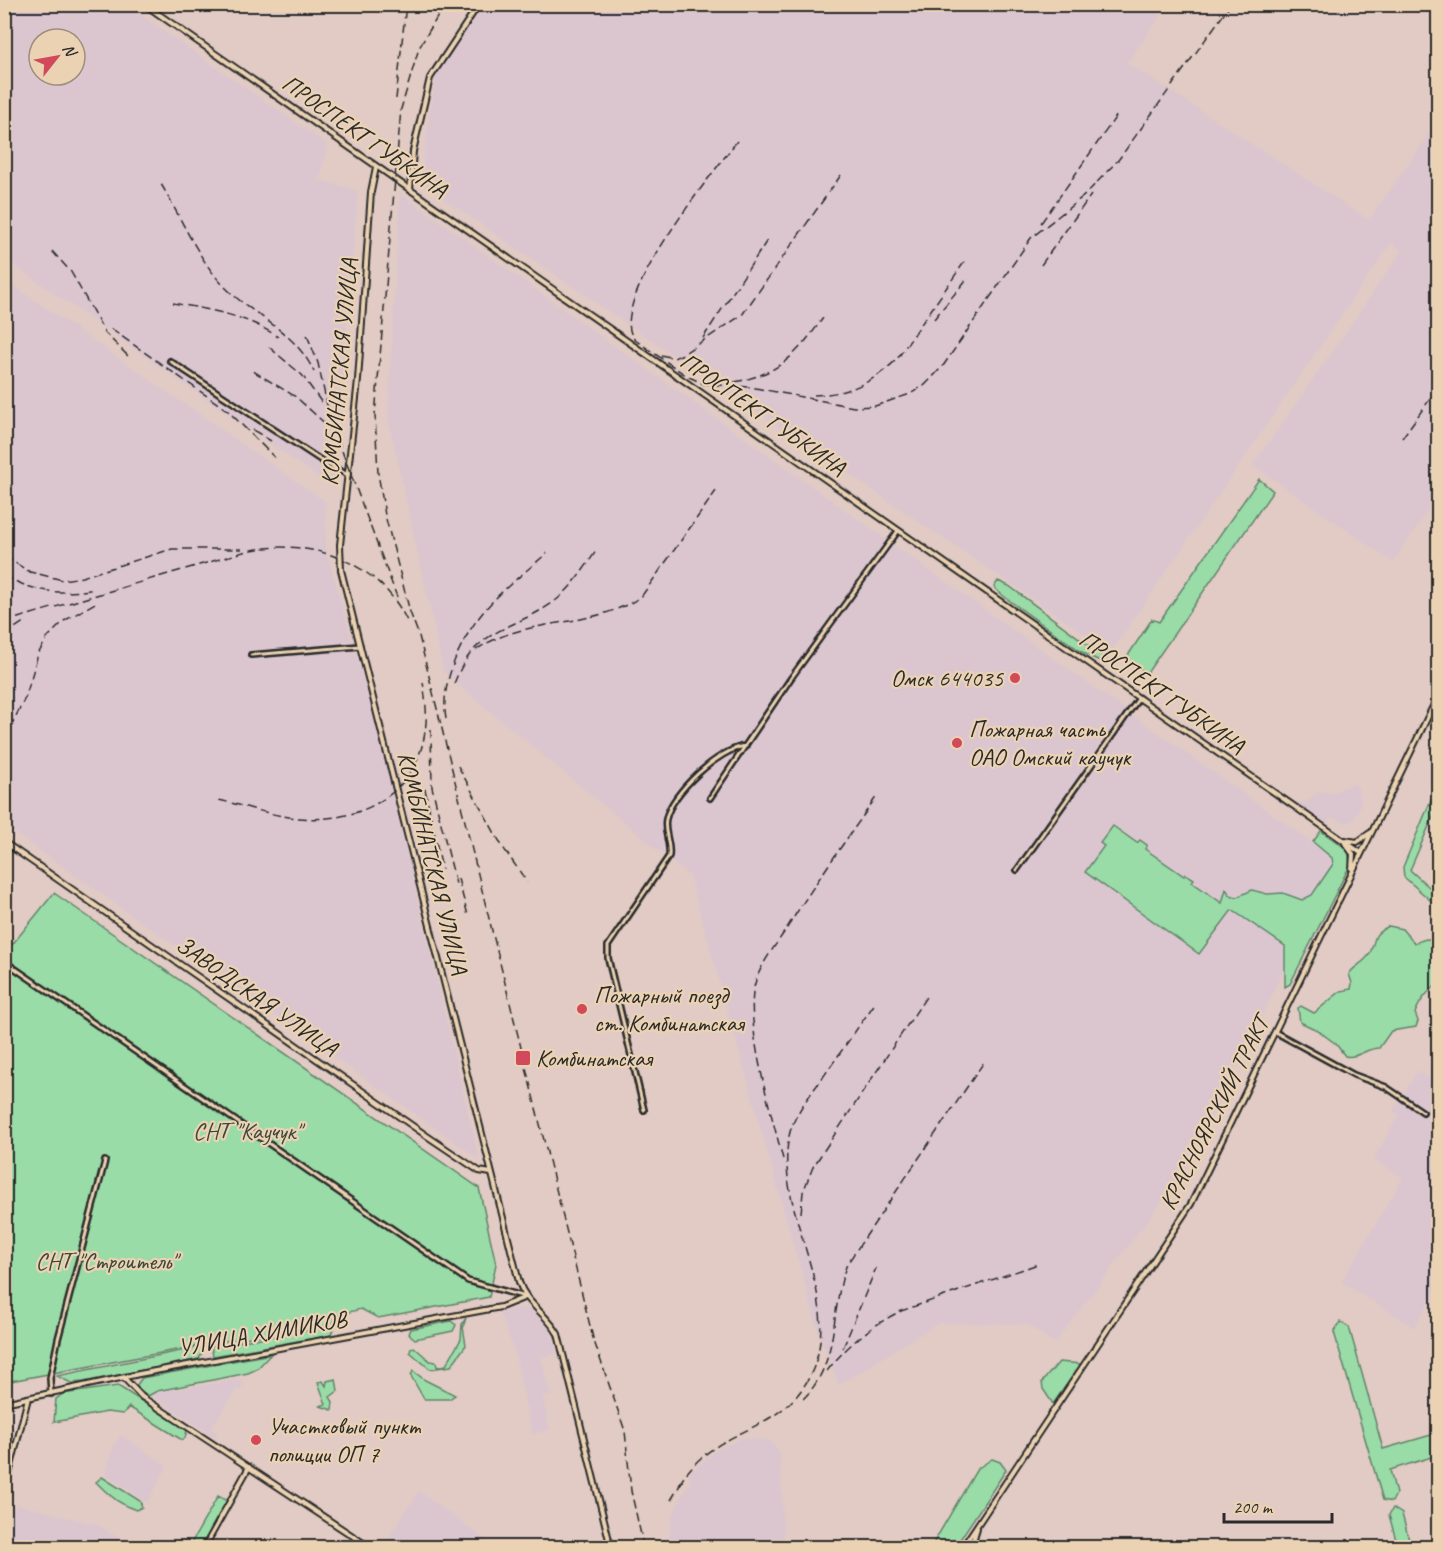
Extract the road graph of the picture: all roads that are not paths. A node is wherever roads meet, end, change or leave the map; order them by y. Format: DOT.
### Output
graph roads {
  1 [pos="144,4"];
  2 [pos="479,4"];
  3 [pos="376,167"];
  4 [pos="410,190"];
  5 [pos="170,361"];
  6 [pos="348,475"];
  7 [pos="898,531"];
  8 [pos="361,646"];
  9 [pos="251,655"];
  10 [pos="1438,696"];
  11 [pos="1139,698"];
  12 [pos="746,746"];
  13 [pos="710,798"];
  14 [pos="1373,830"];
  15 [pos="1340,839"];
  16 [pos="4,842"];
  17 [pos="1361,853"];
  18 [pos="1017,870"];
  19 [pos="1352,873"];
  20 [pos="4,961"];
  21 [pos="1275,1032"];
  22 [pos="644,1110"];
  23 [pos="1423,1112"];
  24 [pos="105,1161"];
  25 [pos="492,1173"];
  26 [pos="526,1297"];
  27 [pos="124,1378"];
  28 [pos="51,1394"];
  29 [pos="28,1398"];
  30 [pos="4,1403"];
  31 [pos="249,1467"];
  32 [pos="4,1494"];
  33 [pos="980,1521"];
  34 [pos="204,1548"];
  35 [pos="371,1548"];
  36 [pos="611,1548"];
  37 [pos="962,1548"];
  38 [pos="971,1548"];
  1 -- 3 [label="main road, ПРОСПЕКТ ГУБКИНА"];
  2 -- 4 [label="main road"];
  3 -- 4 [label="main road, ПРОСПЕКТ ГУБКИНА"];
  3 -- 6 [label="main road, КОМБИНАТСКАЯ УЛИЦА"];
  4 -- 7 [label="main road, ПРОСПЕКТ ГУБКИНА"];
  5 -- 6 [label="street"];
  6 -- 8 [label="main road, КОМБИНАТСКАЯ УЛИЦА"];
  7 -- 11 [label="main road, ПРОСПЕКТ ГУБКИНА"];
  7 -- 12 [label="street"];
  8 -- 9 [label="street"];
  8 -- 25 [label="main road, КОМБИНАТСКАЯ УЛИЦА"];
  10 -- 14 [label="main road, КРАСНОЯРСКИЙ ТРАКТ"];
  11 -- 15 [label="main road, ПРОСПЕКТ ГУБКИНА"];
  11 -- 18 [label="street"];
  12 -- 13 [label="street"];
  12 -- 22 [label="street"];
  14 -- 15 [label="main road"];
  14 -- 17 [label="main road, КРАСНОЯРСКИЙ ТРАКТ"];
  15 -- 17 [label="main road, ПРОСПЕКТ ГУБКИНА"];
  15 -- 19 [label="main road"];
  16 -- 25 [label="main road, ЗАВОДСКАЯ УЛИЦА"];
  17 -- 19 [label="main road, КРАСНОЯРСКИЙ ТРАКТ"];
  19 -- 21 [label="main road, КРАСНОЯРСКИЙ ТРАКТ"];
  20 -- 26 [label="street"];
  21 -- 23 [label="street"];
  21 -- 33 [label="main road, КРАСНОЯРСКИЙ ТРАКТ"];
  24 -- 28 [label="street"];
  25 -- 26 [label="main road, КОМБИНАТСКАЯ УЛИЦА"];
  26 -- 27 [label="main road, УЛИЦА ХИМИКОВ"];
  26 -- 36 [label="main road, КОМБИНАТСКАЯ УЛИЦА"];
  27 -- 28 [label="main road, УЛИЦА ХИМИКОВ"];
  27 -- 31 [label="main road"];
  28 -- 29 [label="main road, УЛИЦА ХИМИКОВ"];
  29 -- 30 [label="main road, УЛИЦА ХИМИКОВ"];
  29 -- 32 [label="main road"];
  31 -- 34 [label="main road"];
  31 -- 35 [label="main road"];
  33 -- 37 [label="main road, КРАСНОЯРСКИЙ ТРАКТ"];
  33 -- 38 [label="main road"];
}
